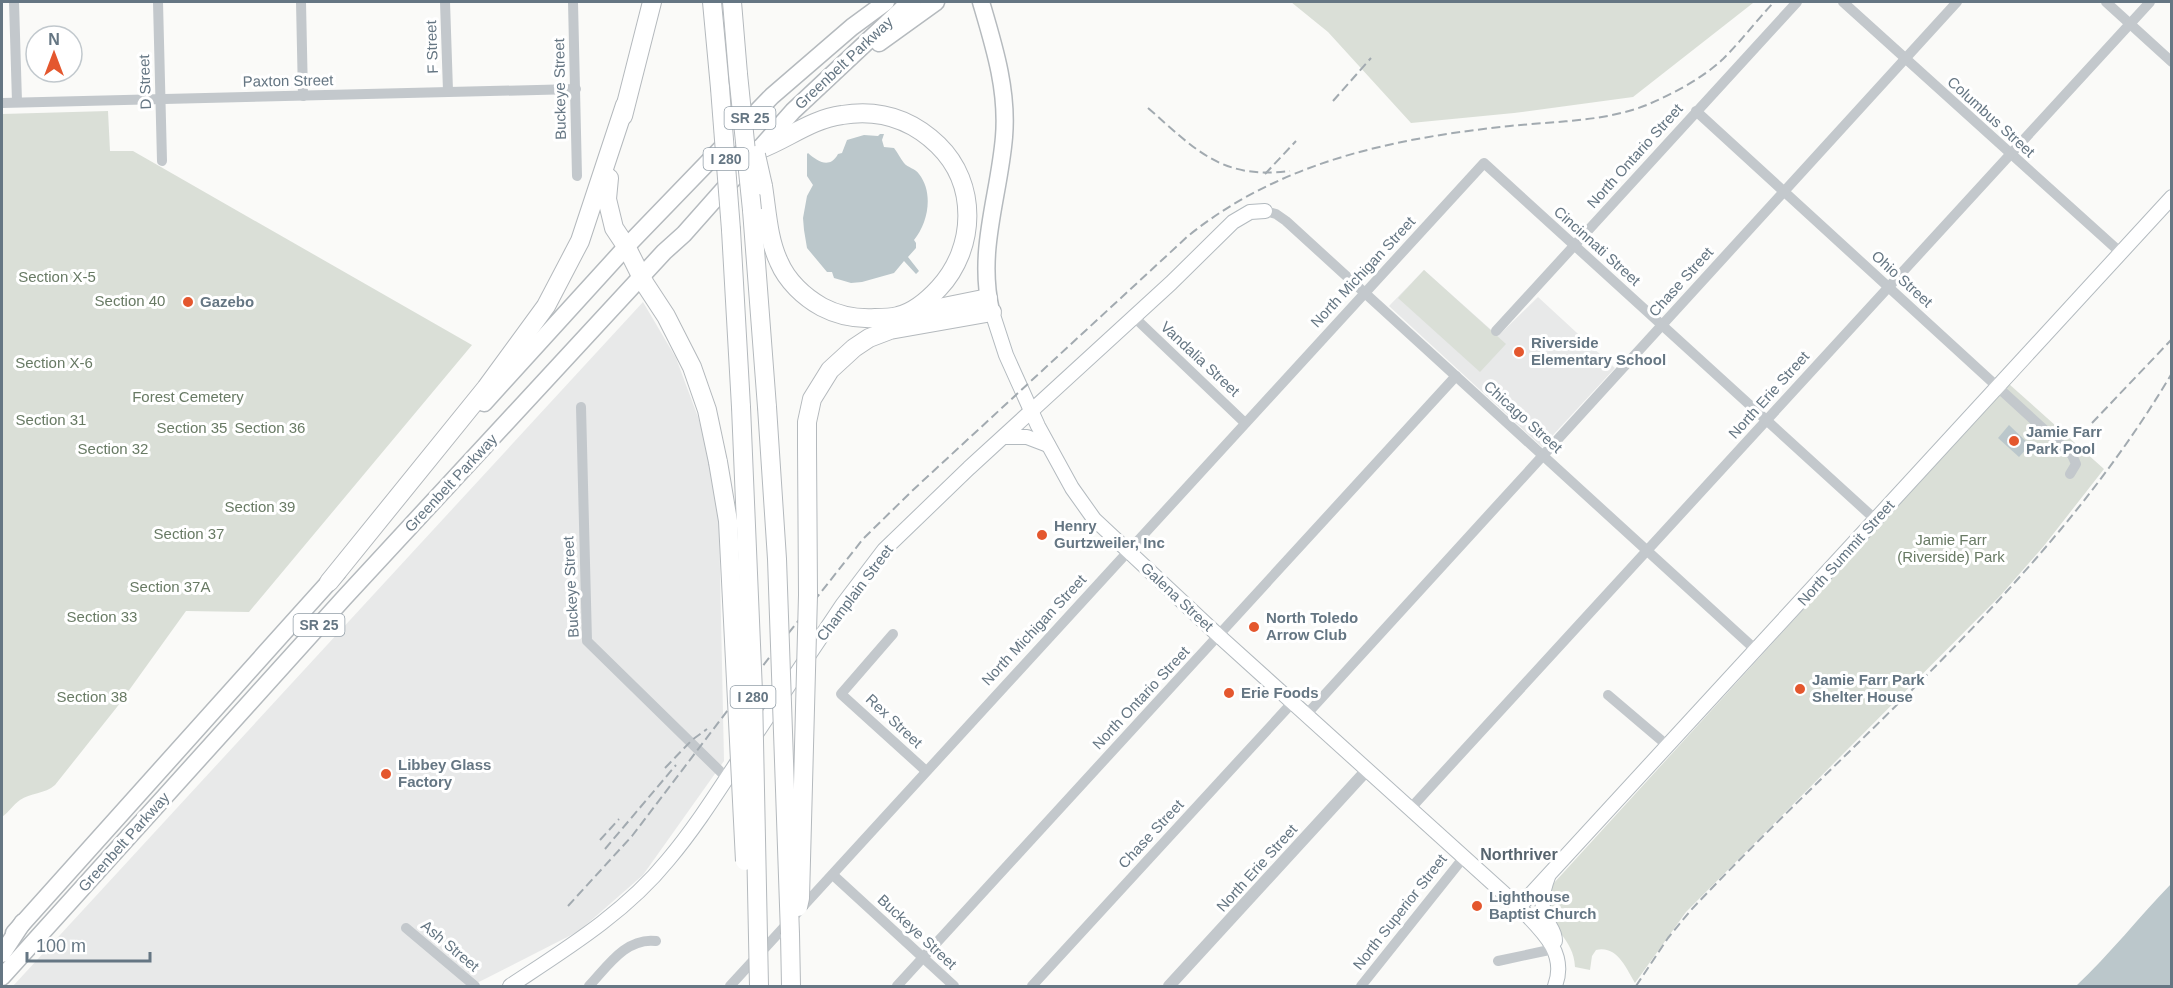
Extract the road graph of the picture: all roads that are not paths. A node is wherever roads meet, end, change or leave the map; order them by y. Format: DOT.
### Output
graph roads {
  1 [pos="15,2"];
  2 [pos="158,2"];
  3 [pos="301,2"];
  4 [pos="445,2"];
  5 [pos="573,2"];
  6 [pos="652,2"];
  7 [pos="712,2"];
  8 [pos="732,2"];
  9 [pos="886,2"];
  10 [pos="913,2"];
  11 [pos="936,2"];
  12 [pos="1797,2"];
  13 [pos="1843,2"];
  14 [pos="1957,2"];
  15 [pos="2106,2"];
  16 [pos="2150,2"];
  17 [pos="980,3"];
  18 [pos="2130,24"];
  19 [pos="1905,59"];
  20 [pos="2172,62"];
  21 [pos="738,74"];
  22 [pos="576,89"];
  23 [pos="448,92"];
  24 [pos="303,96"];
  25 [pos="161,98"];
  26 [pos="17,102"];
  27 [pos="2,103"];
  28 [pos="625,105"];
  29 [pos="794,111"];
  30 [pos="1696,111"];
  31 [pos="758,150"];
  32 [pos="2009,153"];
  33 [pos="162,161"];
  34 [pos="1484,163"];
  35 [pos="577,176"];
  36 [pos="1784,192"];
  37 [pos="2172,197"];
  38 [pos="1265,211"];
  39 [pos="1574,245"];
  40 [pos="626,247"];
  41 [pos="2121,253"];
  42 [pos="641,277"];
  43 [pos="1888,286"];
  44 [pos="1365,291"];
  45 [pos="990,305"];
  46 [pos="897,316"];
  47 [pos="1134,317"];
  48 [pos="1662,325"];
  49 [pos="1496,331"];
  50 [pos="1456,376"];
  51 [pos="1997,387"];
  52 [pos="581,407"];
  53 [pos="1031,411"];
  54 [pos="1767,421"];
  55 [pos="1245,423"];
  56 [pos="1004,437"];
  57 [pos="1048,445"];
  58 [pos="1543,456"];
  59 [pos="2070,474"];
  60 [pos="1876,520"];
  61 [pos="1128,551"];
  62 [pos="1646,551"];
  63 [pos="329,582"];
  64 [pos="893,634"];
  65 [pos="1219,636"];
  66 [pos="1757,651"];
  67 [pos="1608,695"];
  68 [pos="1292,702"];
  69 [pos="1306,715"];
  70 [pos="1668,746"];
  71 [pos="1367,770"];
  72 [pos="926,771"];
  73 [pos="730,773"];
  74 [pos="1410,809"];
  75 [pos="1464,856"];
  76 [pos="1550,872"];
  77 [pos="833,875"];
  78 [pos="1519,907"];
  79 [pos="23,922"];
  80 [pos="406,928"];
  81 [pos="790,934"];
  82 [pos="656,941"];
  83 [pos="2,948"];
  84 [pos="1554,949"];
  85 [pos="2,954"];
  86 [pos="923,958"];
  87 [pos="1498,961"];
  88 [pos="2,977"];
  89 [pos="475,987"];
  90 [pos="510,987"];
  91 [pos="589,987"];
  92 [pos="730,987"];
  93 [pos="752,987"];
  94 [pos="759,987"];
  95 [pos="791,987"];
  96 [pos="897,987"];
  97 [pos="954,987"];
  98 [pos="1032,987"];
  99 [pos="1169,987"];
  100 [pos="1360,987"];
  101 [pos="1555,987"];
  1 -- 26 [label="street"];
  2 -- 25 [label="street, D Street"];
  3 -- 24 [label="street"];
  4 -- 23 [label="street, F Street"];
  5 -- 22 [label="street, Buckeye Street"];
  6 -- 28 [label="highway"];
  7 -- 94 [label="highway, I 280, bridge"];
  8 -- 21 [label="highway, I 280"];
  9 -- 40 [label="main road, Greenbelt Parkway / SR 25"];
  10 -- 29 [label="main road, Greenbelt Parkway / SR 25"];
  11 -- 29 [label="main road"];
  12 -- 30 [label="street, North Ontario Street"];
  13 -- 19 [label="street, Columbus Street"];
  14 -- 19 [label="street, Chase Street"];
  15 -- 18 [label="street"];
  16 -- 18 [label="street, North Erie Street"];
  17 -- 45 [label="main road, Galena Street"];
  18 -- 20 [label="street"];
  18 -- 32 [label="street, North Erie Street"];
  19 -- 32 [label="street, Columbus Street"];
  19 -- 36 [label="street, Chase Street"];
  21 -- 46 [label="highway, bridge"];
  21 -- 81 [label="highway, I 280, bridge"];
  22 -- 23 [label="street, Paxton Street"];
  22 -- 35 [label="street, Buckeye Street"];
  23 -- 24 [label="street, Paxton Street"];
  24 -- 25 [label="street, Paxton Street"];
  25 -- 26 [label="street, Paxton Street"];
  25 -- 33 [label="street, D Street"];
  26 -- 27 [label="street, Paxton Street"];
  28 -- 40 [label="highway"];
  28 -- 63 [label="highway"];
  29 -- 31 [label="main road, Greenbelt Parkway / SR 25"];
  30 -- 36 [label="street, Ohio Street"];
  30 -- 39 [label="street, North Ontario Street"];
  31 -- 42 [label="main road, Greenbelt Parkway / SR 25"];
  31 -- 46 [label="highway"];
  32 -- 41 [label="street, Columbus Street"];
  32 -- 43 [label="street, North Erie Street"];
  34 -- 39 [label="street, Cincinnati Street"];
  34 -- 44 [label="street, North Michigan Street"];
  36 -- 43 [label="street, Ohio Street"];
  36 -- 48 [label="street, Chase Street"];
  37 -- 41 [label="main road, North Summit Street"];
  38 -- 44 [label="street, Chicago Street"];
  38 -- 47 [label="main road, Champlain Street"];
  39 -- 48 [label="street, Cincinnati Street"];
  39 -- 49 [label="street, North Ontario Street"];
  40 -- 42 [label="highway"];
  40 -- 63 [label="main road, Greenbelt Parkway / SR 25"];
  41 -- 51 [label="main road, North Summit Street"];
  42 -- 88 [label="main road, Greenbelt Parkway / SR 25"];
  42 -- 93 [label="highway, bridge"];
  43 -- 51 [label="street, Ohio Street"];
  43 -- 54 [label="street, North Erie Street"];
  44 -- 50 [label="street, Chicago Street"];
  44 -- 55 [label="street, North Michigan Street"];
  45 -- 46 [label="highway"];
  45 -- 53 [label="main road, Galena Street"];
  45 -- 81 [label="highway, bridge"];
  47 -- 53 [label="main road, Champlain Street"];
  47 -- 55 [label="street, Vandalia Street"];
  48 -- 54 [label="street, Cincinnati Street"];
  48 -- 58 [label="street, Chase Street"];
  50 -- 58 [label="street, Chicago Street"];
  50 -- 65 [label="street, North Ontario Street"];
  51 -- 59 [label="street, Ohio Street"];
  51 -- 60 [label="main road, North Summit Street"];
  52 -- 73 [label="street, Buckeye Street"];
  53 -- 56 [label="main road, Champlain Street"];
  53 -- 57 [label="main road, Galena Street"];
  54 -- 60 [label="street, Cincinnati Street"];
  54 -- 62 [label="street, North Erie Street"];
  55 -- 61 [label="street, North Michigan Street"];
  56 -- 57 [label="main road"];
  56 -- 73 [label="main road, Champlain Street, bridge"];
  57 -- 61 [label="main road, Galena Street"];
  58 -- 62 [label="street, Chicago Street"];
  58 -- 69 [label="street, Chase Street"];
  60 -- 66 [label="main road, North Summit Street"];
  61 -- 65 [label="main road, Galena Street"];
  61 -- 72 [label="street, North Michigan Street"];
  62 -- 66 [label="street, Chicago Street"];
  62 -- 74 [label="street, North Erie Street"];
  63 -- 79 [label="main road, Greenbelt Parkway / SR 25"];
  64 -- 72 [label="street, Rex Street"];
  65 -- 68 [label="main road, Galena Street"];
  65 -- 86 [label="street, North Ontario Street"];
  66 -- 70 [label="main road, North Summit Street"];
  67 -- 70 [label="street"];
  68 -- 69 [label="main road, Galena Street"];
  68 -- 98 [label="street, Chase Street"];
  69 -- 71 [label="main road, Galena Street"];
  70 -- 76 [label="main road, North Summit Street"];
  71 -- 74 [label="main road, Galena Street"];
  71 -- 99 [label="street, North Erie Street"];
  72 -- 77 [label="street, North Michigan Street"];
  73 -- 90 [label="main road, Champlain Street"];
  74 -- 75 [label="main road, Galena Street"];
  75 -- 78 [label="main road, Galena Street"];
  75 -- 100 [label="street, North Superior Street"];
  76 -- 78 [label="main road, North Summit Street"];
  76 -- 84 [label="main road"];
  77 -- 86 [label="street, Buckeye Street"];
  77 -- 92 [label="street, North Michigan Street"];
  78 -- 84 [label="main road, Galena Street"];
  79 -- 83 [label="main road, Greenbelt Parkway / SR 25"];
  79 -- 85 [label="main road"];
  80 -- 89 [label="street, Ash Street"];
  81 -- 95 [label="highway, I 280"];
  82 -- 91 [label="street"];
  84 -- 87 [label="street"];
  84 -- 101 [label="main road"];
  86 -- 96 [label="street, North Ontario Street"];
  86 -- 97 [label="street, Buckeye Street"];
}
